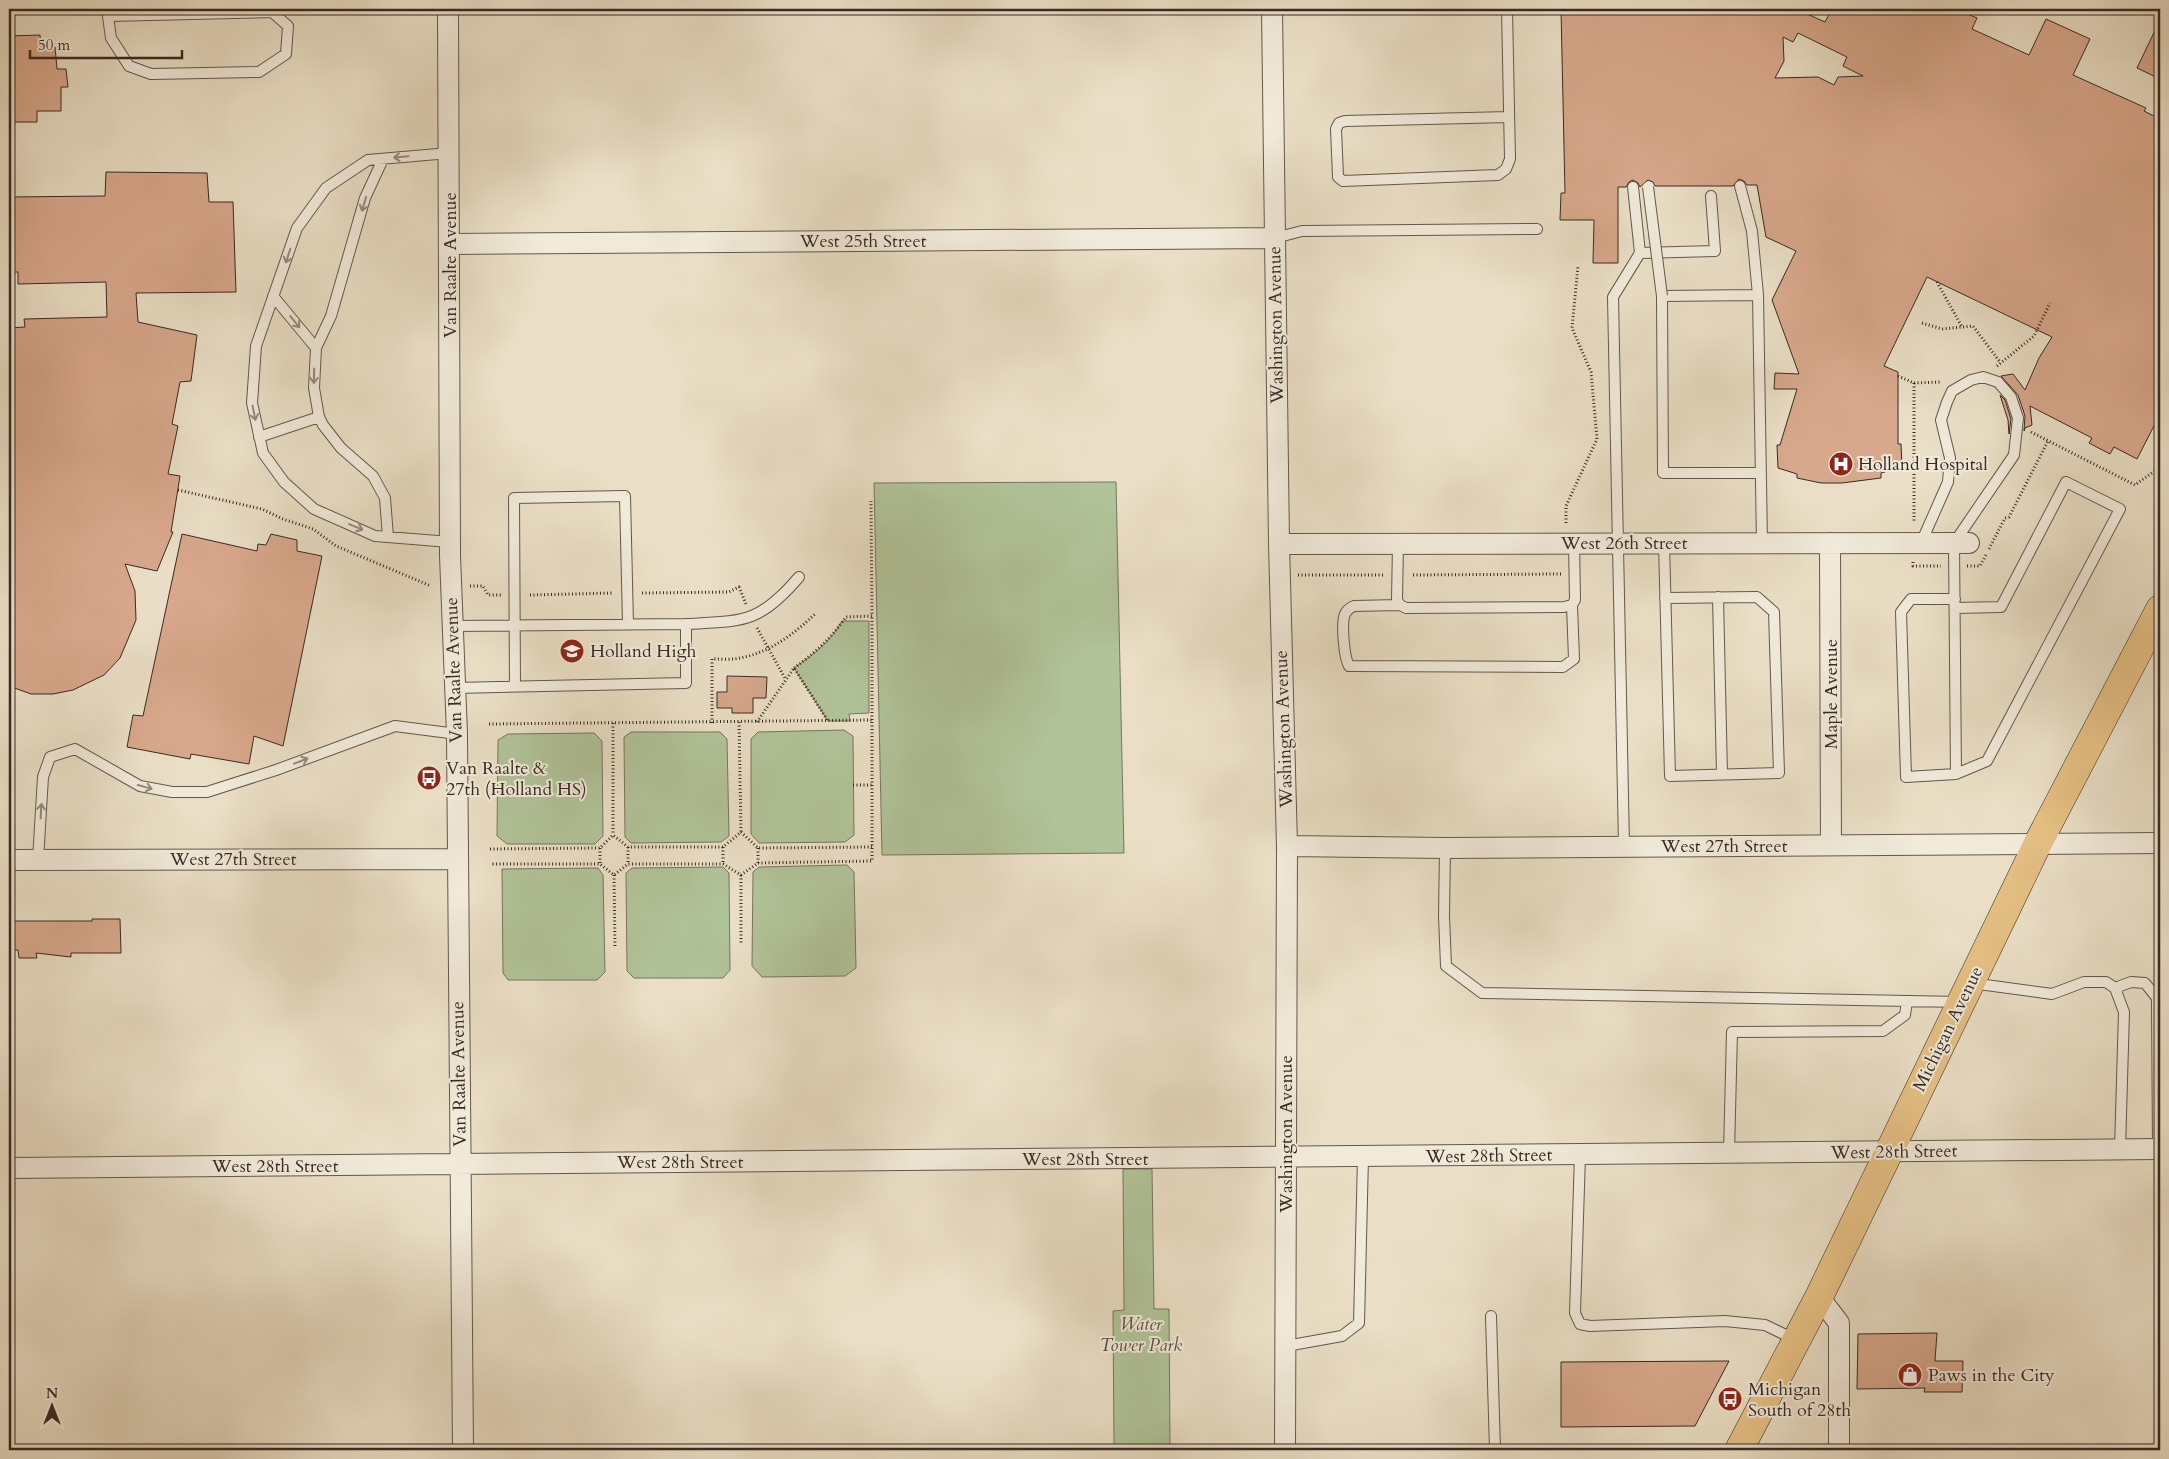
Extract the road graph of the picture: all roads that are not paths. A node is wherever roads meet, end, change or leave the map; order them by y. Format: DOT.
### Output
graph roads {
  1 [pos="448,9"];
  2 [pos="1272,9"];
  3 [pos="1507,9"];
  4 [pos="108,12"];
  5 [pos="1509,117"];
  6 [pos="449,153"];
  7 [pos="383,159"];
  8 [pos="1740,186"];
  9 [pos="1633,187"];
  10 [pos="1648,187"];
  11 [pos="1710,196"];
  12 [pos="1537,229"];
  13 [pos="1275,238"];
  14 [pos="450,244"];
  15 [pos="1640,254"];
  16 [pos="1758,295"];
  17 [pos="273,296"];
  18 [pos="1662,296"];
  19 [pos="316,348"];
  20 [pos="320,417"];
  21 [pos="259,437"];
  22 [pos="1761,473"];
  23 [pos="388,537"];
  24 [pos="450,542"];
  25 [pos="1762,542"];
  26 [pos="1830,542"];
  27 [pos="1921,542"];
  28 [pos="1962,542"];
  29 [pos="1398,543"];
  30 [pos="1570,543"];
  31 [pos="1619,543"];
  32 [pos="1664,543"];
  33 [pos="1279,544"];
  34 [pos="799,577"];
  35 [pos="1718,597"];
  36 [pos="1665,598"];
  37 [pos="1955,604"];
  38 [pos="1400,605"];
  39 [pos="1572,605"];
  40 [pos="2160,609"];
  41 [pos="628,624"];
  42 [pos="686,624"];
  43 [pos="453,626"];
  44 [pos="514,626"];
  45 [pos="515,686"];
  46 [pos="455,688"];
  47 [pos="456,734"];
  48 [pos="1722,774"];
  49 [pos="1956,774"];
  50 [pos="2160,843"];
  51 [pos="2038,844"];
  52 [pos="1287,846"];
  53 [pos="1624,846"];
  54 [pos="1831,846"];
  55 [pos="1445,848"];
  56 [pos="457,859"];
  57 [pos="9,860"];
  58 [pos="38,860"];
  59 [pos="2115,988"];
  60 [pos="1965,992"];
  61 [pos="1907,1000"];
  62 [pos="2120,1149"];
  63 [pos="2159,1149"];
  64 [pos="1889,1152"];
  65 [pos="1729,1154"];
  66 [pos="1580,1155"];
  67 [pos="1363,1157"];
  68 [pos="1286,1158"];
  69 [pos="460,1164"];
  70 [pos="9,1168"];
  71 [pos="1819,1297"];
  72 [pos="1491,1316"];
  73 [pos="1797,1340"];
  74 [pos="1286,1346"];
  75 [pos="463,1450"];
  76 [pos="1285,1450"];
  77 [pos="1495,1450"];
  78 [pos="1739,1450"];
  79 [pos="1839,1450"];
  1 -- 6 [label="street, Van Raalte Avenue"];
  2 -- 13 [label="street, Washington Avenue"];
  3 -- 5 [label="lane"];
  4 -- 4 [label="lane"];
  5 -- 5 [label="lane"];
  6 -- 7 [label="lane, one-way"];
  6 -- 14 [label="street, Van Raalte Avenue"];
  7 -- 17 [label="lane, one-way"];
  7 -- 19 [label="lane, one-way"];
  8 -- 16 [label="lane"];
  9 -- 15 [label="lane"];
  10 -- 18 [label="lane, bridge"];
  11 -- 15 [label="lane"];
  12 -- 13 [label="lane"];
  13 -- 14 [label="street, West 25th Street"];
  13 -- 33 [label="street, Washington Avenue"];
  14 -- 24 [label="street, Van Raalte Avenue"];
  15 -- 31 [label="lane"];
  16 -- 18 [label="lane"];
  16 -- 22 [label="lane"];
  17 -- 19 [label="lane, one-way"];
  17 -- 21 [label="lane, one-way"];
  18 -- 22 [label="lane"];
  19 -- 20 [label="lane, one-way"];
  20 -- 21 [label="lane"];
  20 -- 23 [label="lane"];
  21 -- 23 [label="lane, one-way"];
  22 -- 25 [label="lane"];
  23 -- 24 [label="lane"];
  24 -- 43 [label="street, Van Raalte Avenue"];
  25 -- 26 [label="street, West 26th Street"];
  25 -- 32 [label="street, West 26th Street"];
  26 -- 27 [label="street, West 26th Street"];
  26 -- 54 [label="street, Maple Avenue"];
  27 -- 28 [label="street, West 26th Street"];
  27 -- 28 [label="lane"];
  28 -- 37 [label="lane"];
  29 -- 30 [label="street, West 26th Street"];
  29 -- 33 [label="street, West 26th Street"];
  29 -- 38 [label="lane"];
  30 -- 31 [label="street, West 26th Street"];
  30 -- 39 [label="lane"];
  31 -- 32 [label="street, West 26th Street"];
  31 -- 53 [label="lane"];
  32 -- 36 [label="lane"];
  33 -- 52 [label="street, Washington Avenue"];
  34 -- 42 [label="lane"];
  35 -- 36 [label="lane"];
  35 -- 48 [label="lane"];
  35 -- 48 [label="lane"];
  36 -- 48 [label="lane"];
  37 -- 49 [label="lane"];
  37 -- 49 [label="lane"];
  37 -- 49 [label="lane"];
  38 -- 39 [label="lane"];
  38 -- 39 [label="lane"];
  40 -- 51 [label="main road, Michigan Avenue"];
  41 -- 42 [label="lane"];
  41 -- 44 [label="lane"];
  41 -- 44 [label="lane"];
  42 -- 45 [label="lane"];
  43 -- 44 [label="lane"];
  43 -- 46 [label="street, Van Raalte Avenue"];
  44 -- 45 [label="lane"];
  45 -- 46 [label="lane"];
  46 -- 47 [label="street, Van Raalte Avenue"];
  47 -- 56 [label="street, Van Raalte Avenue"];
  58 -- 47 [label="lane, one-way"];
  50 -- 51 [label="street, West 27th Street"];
  51 -- 54 [label="street, West 27th Street"];
  51 -- 60 [label="main road, Michigan Avenue"];
  52 -- 55 [label="street, West 27th Street"];
  52 -- 68 [label="street, Washington Avenue"];
  53 -- 54 [label="street, West 27th Street"];
  53 -- 55 [label="street, West 27th Street"];
  55 -- 61 [label="lane"];
  56 -- 58 [label="street, West 27th Street"];
  56 -- 69 [label="street, Van Raalte Avenue"];
  57 -- 58 [label="street, West 27th Street"];
  59 -- 60 [label="lane"];
  59 -- 62 [label="lane"];
  59 -- 63 [label="lane"];
  60 -- 61 [label="lane"];
  60 -- 64 [label="main road, Michigan Avenue"];
  61 -- 65 [label="lane"];
  62 -- 63 [label="street, West 28th Street"];
  62 -- 64 [label="street, West 28th Street"];
  64 -- 65 [label="street, West 28th Street"];
  64 -- 71 [label="main road, Michigan Avenue"];
  65 -- 66 [label="street, West 28th Street"];
  66 -- 67 [label="street, West 28th Street"];
  66 -- 73 [label="lane"];
  67 -- 68 [label="street, West 28th Street"];
  67 -- 74 [label="lane"];
  68 -- 69 [label="street, West 28th Street"];
  68 -- 74 [label="street, Washington Avenue"];
  69 -- 70 [label="street, West 28th Street"];
  69 -- 75 [label="street, Van Raalte Avenue"];
  71 -- 73 [label="main road, Michigan Avenue"];
  71 -- 79 [label="street"];
  72 -- 77 [label="lane"];
  73 -- 78 [label="main road, Michigan Avenue"];
  74 -- 76 [label="street, Washington Avenue"];
}
